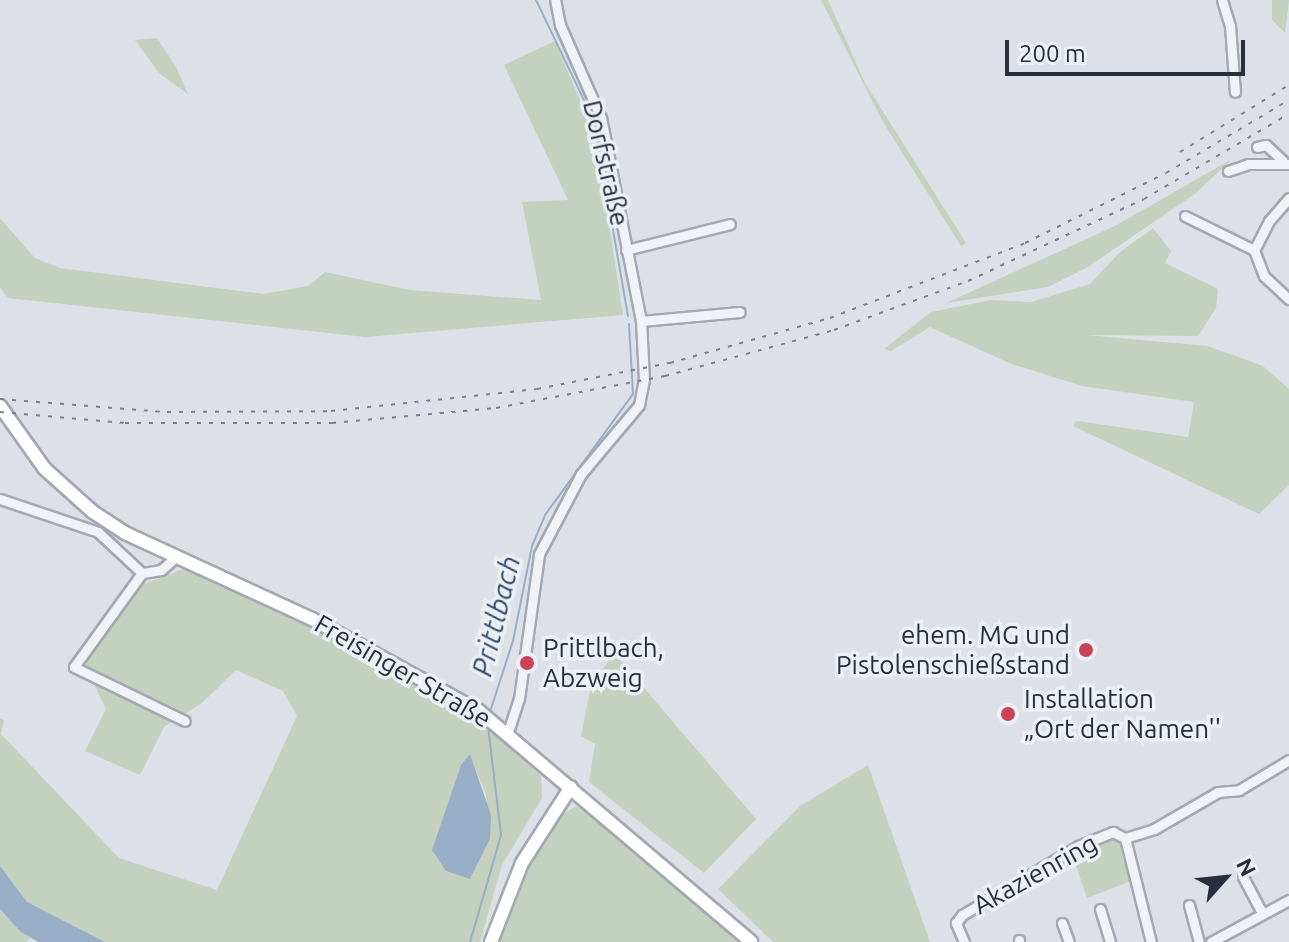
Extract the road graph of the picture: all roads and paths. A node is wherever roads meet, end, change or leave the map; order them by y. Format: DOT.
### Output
graph roads {
  1 [pos="555,0"];
  2 [pos="1222,0"];
  3 [pos="1235,92"];
  4 [pos="1257,147"];
  5 [pos="1286,162"];
  6 [pos="1228,171"];
  7 [pos="1289,198"];
  8 [pos="1185,216"];
  9 [pos="730,224"];
  10 [pos="626,250"];
  11 [pos="1254,250"];
  12 [pos="1289,299"];
  13 [pos="740,312"];
  14 [pos="642,326"];
  15 [pos="0,406"];
  16 [pos="0,499"];
  17 [pos="177,556"];
  18 [pos="142,573"];
  19 [pos="185,721"];
  20 [pos="508,732"];
  21 [pos="1289,760"];
  22 [pos="571,787"];
  23 [pos="1125,838"];
  24 [pos="1243,877"];
  25 [pos="1289,900"];
  26 [pos="1189,905"];
  27 [pos="1100,909"];
  28 [pos="1261,911"];
  29 [pos="1062,923"];
  30 [pos="491,942"];
  31 [pos="751,942"];
  32 [pos="964,942"];
  33 [pos="1069,942"];
  34 [pos="1110,942"];
  35 [pos="1151,942"];
  36 [pos="1199,942"];
  37 [pos="1211,942"];
  1 -- 10 [label="street, Dorfstraße"];
  2 -- 3 [label="street"];
  4 -- 5 [label="street"];
  5 -- 6 [label="street"];
  7 -- 11 [label="street"];
  8 -- 11 [label="street"];
  9 -- 10 [label="street"];
  10 -- 14 [label="street, Dorfstraße"];
  11 -- 12 [label="street"];
  13 -- 14 [label="street"];
  14 -- 20 [label="street, Dorfstraße"];
  15 -- 17 [label="main road, Freisinger Straße"];
  16 -- 18 [label="street"];
  17 -- 18 [label="street"];
  17 -- 20 [label="main road, Freisinger Straße"];
  18 -- 19 [label="street"];
  20 -- 22 [label="main road, Freisinger Straße"];
  21 -- 23 [label="street"];
  22 -- 30 [label="main road"];
  22 -- 31 [label="main road, Freisinger Straße"];
  23 -- 32 [label="street, Akazienring"];
  23 -- 35 [label="street, Akazienring"];
  24 -- 28 [label="street"];
  25 -- 28 [label="street"];
  26 -- 36 [label="street"];
  27 -- 34 [label="street"];
  28 -- 37 [label="street"];
  29 -- 33 [label="street"];
}
